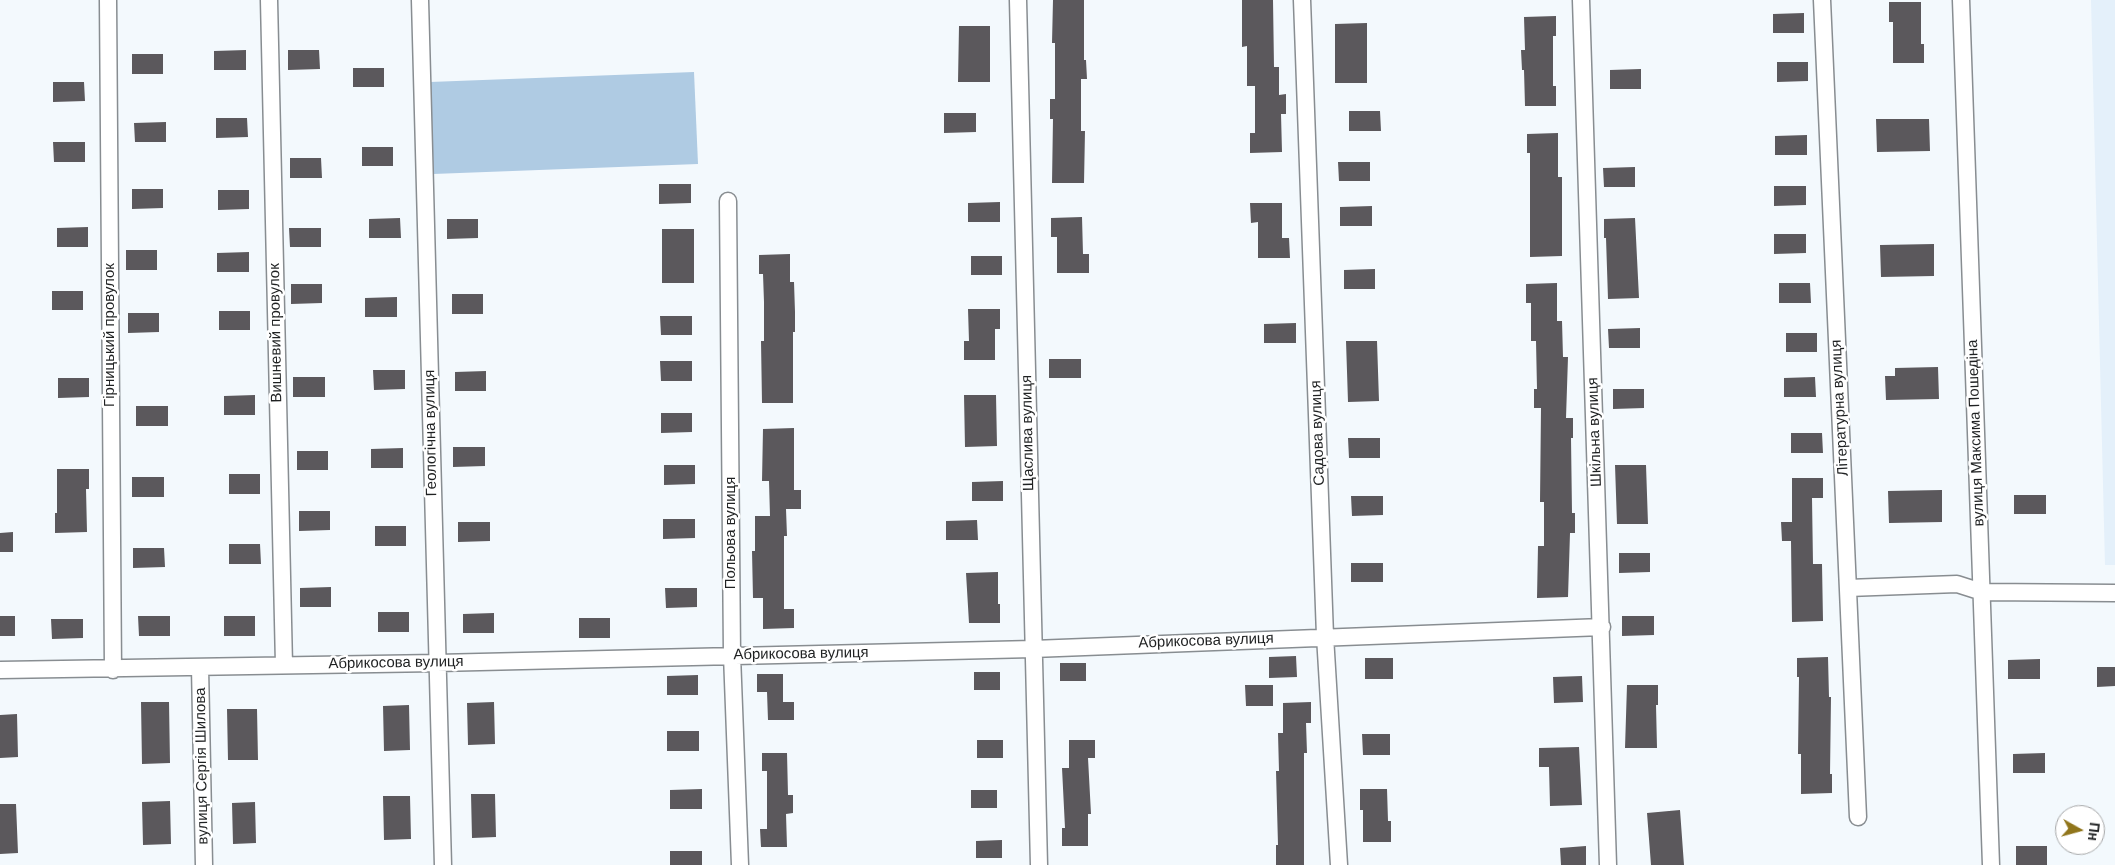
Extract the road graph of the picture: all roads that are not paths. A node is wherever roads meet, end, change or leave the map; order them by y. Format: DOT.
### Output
graph roads {
  1 [pos="108,0"];
  2 [pos="269,0"];
  3 [pos="420,0"];
  4 [pos="1018,0"];
  5 [pos="1302,0"];
  6 [pos="1581,0"];
  7 [pos="1822,0"];
  8 [pos="1961,0"];
  9 [pos="728,201"];
  10 [pos="1848,588"];
  11 [pos="1982,592"];
  12 [pos="2115,593"];
  13 [pos="1602,627"];
  14 [pos="1326,636"];
  15 [pos="1033,649"];
  16 [pos="732,655"];
  17 [pos="437,663"];
  18 [pos="284,665"];
  19 [pos="200,667"];
  20 [pos="0,670"];
  21 [pos="113,670"];
  22 [pos="1858,817"];
  23 [pos="204,865"];
  24 [pos="443,865"];
  25 [pos="740,865"];
  26 [pos="1039,865"];
  27 [pos="1339,865"];
  28 [pos="1608,865"];
  29 [pos="1991,865"];
  1 -- 21 [label="street, Гірницький провулок"];
  2 -- 18 [label="street, Вишневий провулок"];
  3 -- 17 [label="street, Геологічна вулиця"];
  4 -- 15 [label="street, Щаслива вулиця"];
  5 -- 14 [label="street, Садова вулиця"];
  6 -- 13 [label="street, Шкільна вулиця"];
  7 -- 10 [label="street, Літературна вулиця"];
  8 -- 11 [label="street, вулиця Максима Пошедіна"];
  9 -- 16 [label="street, Польова вулиця"];
  10 -- 11 [label="street"];
  10 -- 22 [label="street, Літературна вулиця"];
  11 -- 12 [label="street"];
  11 -- 29 [label="street, вулиця Максима Пошедіна"];
  13 -- 14 [label="street, Абрикосова вулиця"];
  13 -- 28 [label="street, Шкільна вулиця"];
  14 -- 15 [label="street, Абрикосова вулиця"];
  14 -- 27 [label="street, Садова вулиця"];
  15 -- 16 [label="street, Абрикосова вулиця"];
  15 -- 26 [label="street, Щаслива вулиця"];
  16 -- 17 [label="street, Абрикосова вулиця"];
  16 -- 25 [label="street, Польова вулиця"];
  17 -- 18 [label="street, Абрикосова вулиця"];
  17 -- 24 [label="street, Геологічна вулиця"];
  18 -- 19 [label="street, Абрикосова вулиця"];
  19 -- 21 [label="street, Абрикосова вулиця"];
  19 -- 23 [label="street, вулиця Сергія Шилова"];
  20 -- 21 [label="street, Абрикосова вулиця"];
}
